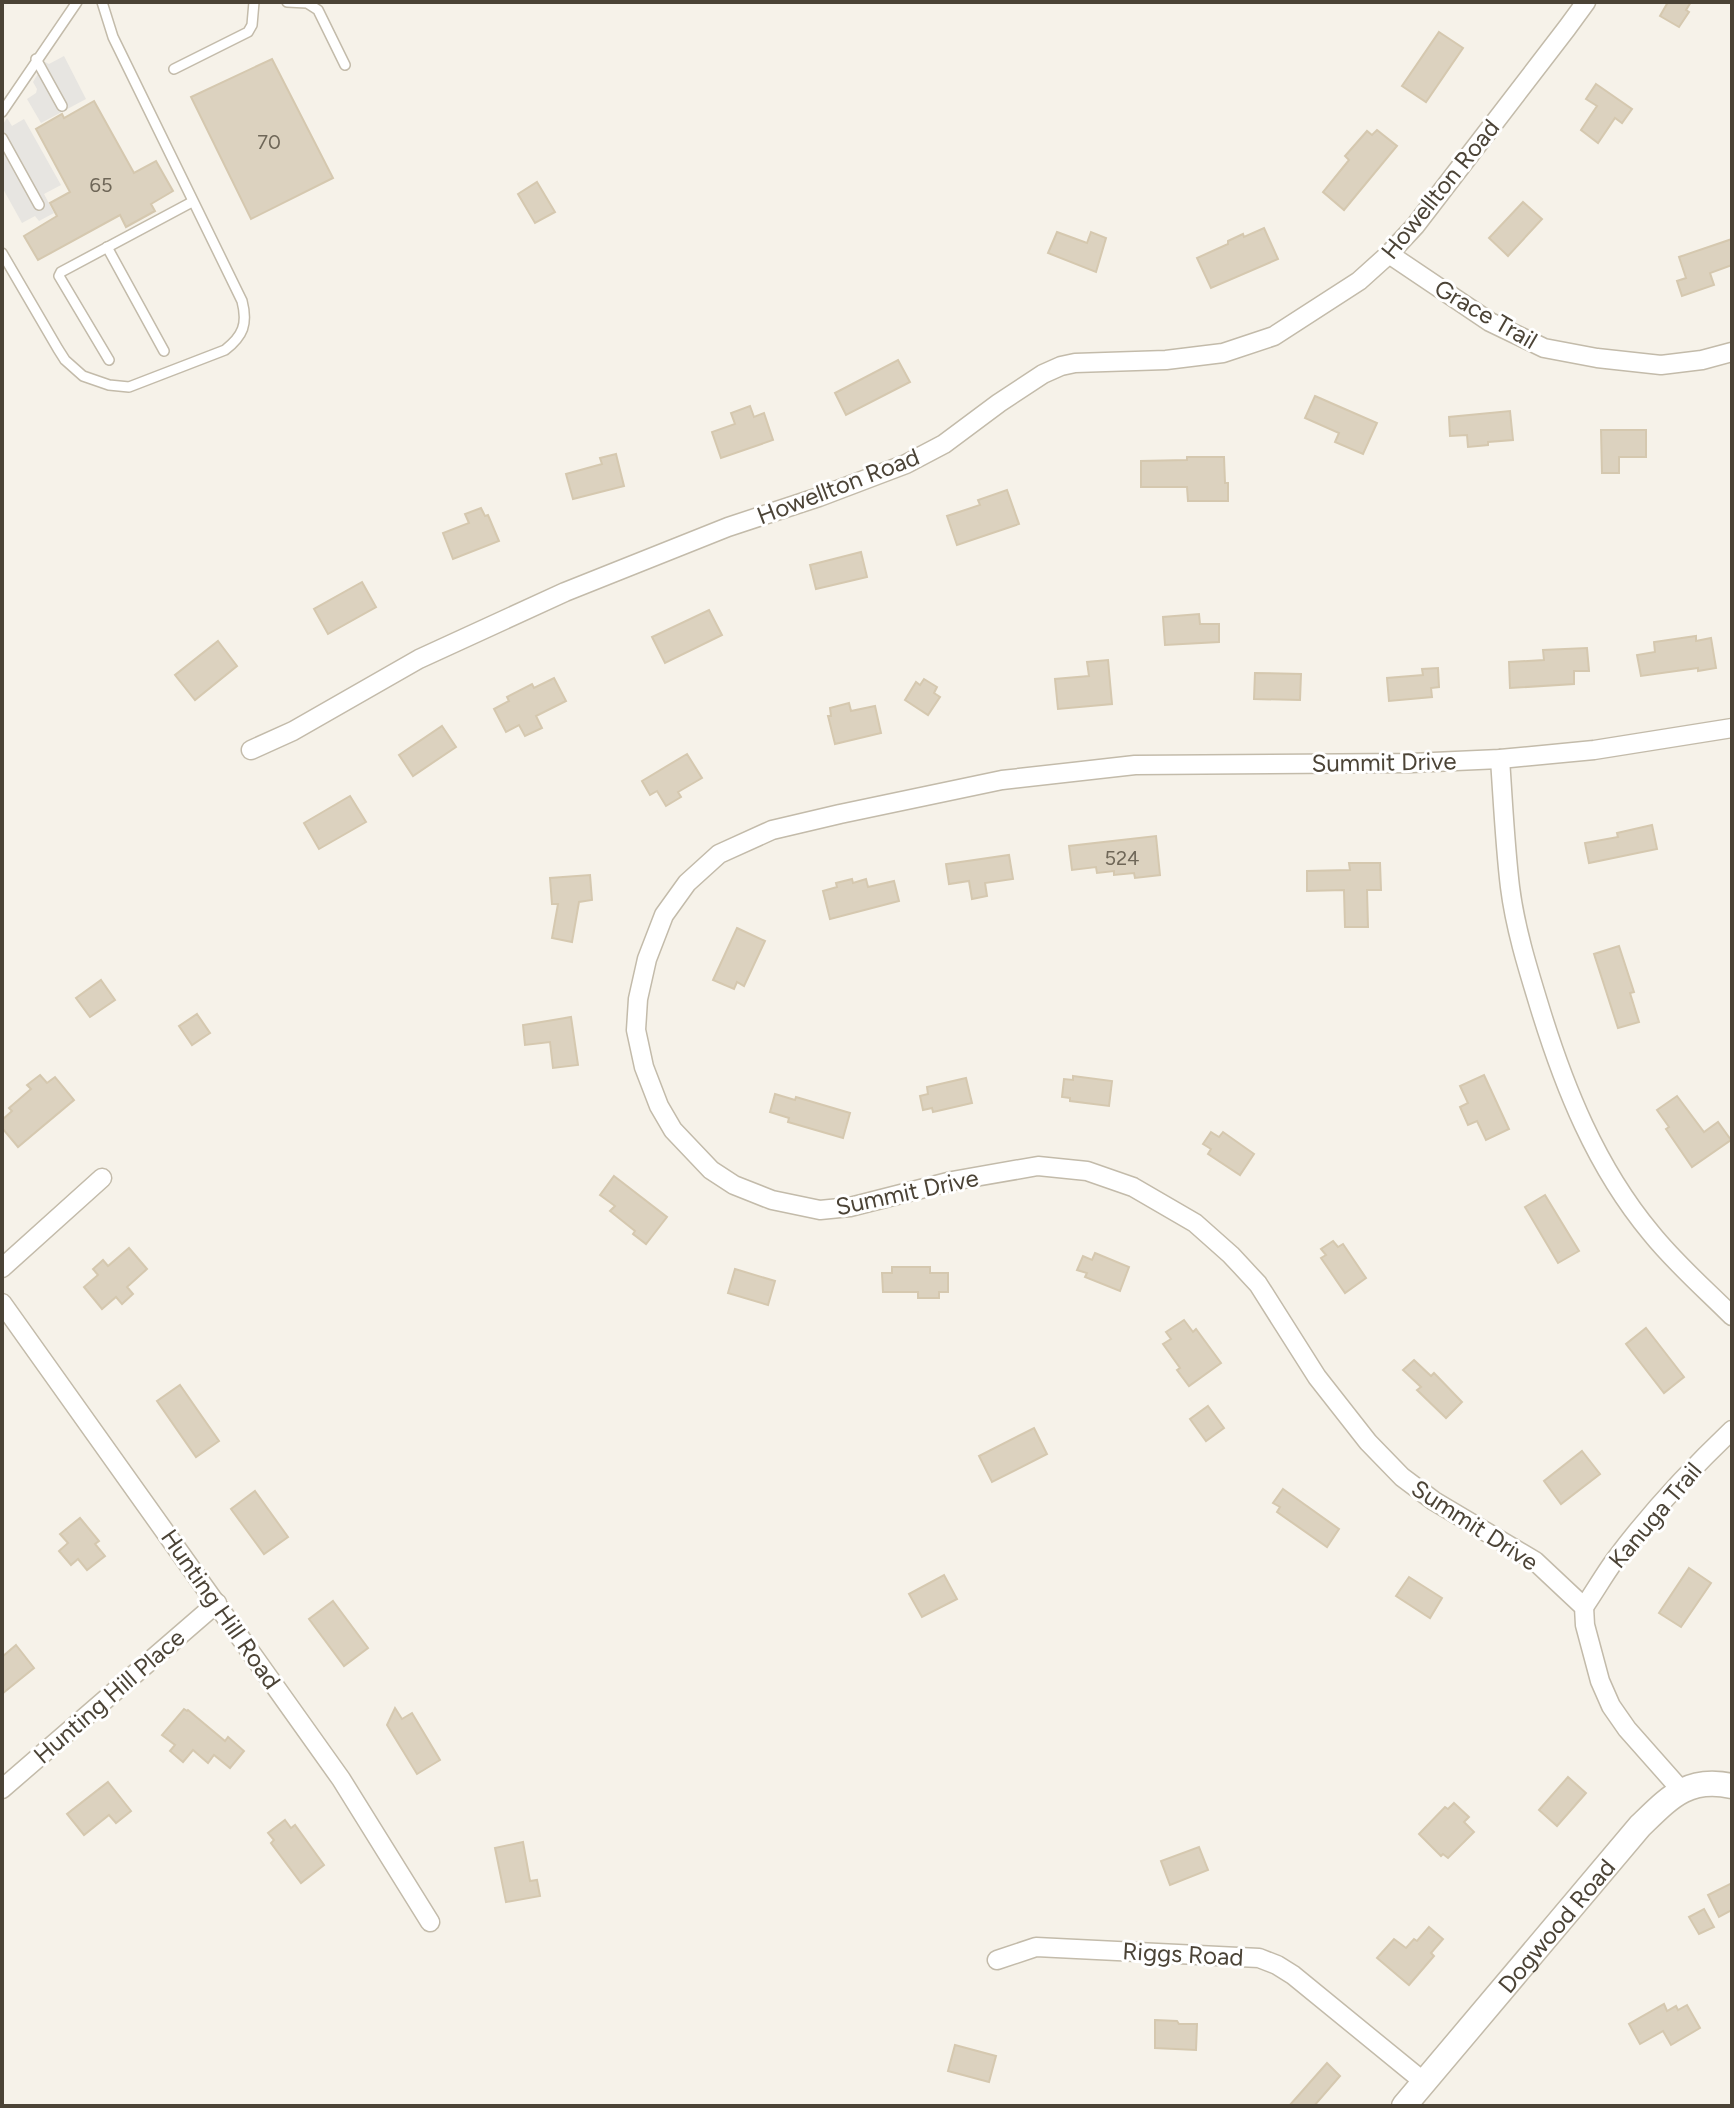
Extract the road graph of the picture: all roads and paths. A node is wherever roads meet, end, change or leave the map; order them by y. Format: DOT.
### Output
graph roads {
  1 [pos="77,2"];
  2 [pos="102,2"];
  3 [pos="254,2"];
  4 [pos="287,2"];
  5 [pos="1586,2"];
  6 [pos="36,59"];
  7 [pos="345,65"];
  8 [pos="174,69"];
  9 [pos="62,106"];
  10 [pos="2,112"];
  11 [pos="2,138"];
  12 [pos="192,202"];
  13 [pos="39,205"];
  14 [pos="107,247"];
  15 [pos="2,253"];
  16 [pos="1389,254"];
  17 [pos="164,351"];
  18 [pos="1732,352"];
  19 [pos="109,360"];
  20 [pos="1732,728"];
  21 [pos="251,750"];
  22 [pos="1500,759"];
  23 [pos="102,1178"];
  24 [pos="2,1268"];
  25 [pos="2,1303"];
  26 [pos="1732,1316"];
  27 [pos="1732,1430"];
  28 [pos="217,1603"];
  29 [pos="1584,1607"];
  30 [pos="1732,1786"];
  31 [pos="2,1789"];
  32 [pos="1681,1790"];
  33 [pos="430,1922"];
  34 [pos="997,1960"];
  35 [pos="1424,2082"];
  36 [pos="1404,2106"];
  1 -- 6 [label="lane"];
  2 -- 12 [label="lane"];
  3 -- 8 [label="lane"];
  4 -- 7 [label="lane"];
  5 -- 16 [label="street, Howellton Road"];
  6 -- 9 [label="lane"];
  6 -- 10 [label="lane"];
  11 -- 13 [label="lane"];
  12 -- 14 [label="lane"];
  12 -- 15 [label="lane"];
  14 -- 17 [label="lane"];
  14 -- 19 [label="lane"];
  16 -- 18 [label="street, Grace Trail"];
  16 -- 21 [label="street, Howellton Road"];
  20 -- 22 [label="street, Summit Drive"];
  22 -- 26 [label="street"];
  22 -- 29 [label="street, Summit Drive"];
  23 -- 24 [label="street"];
  25 -- 28 [label="street, Hunting Hill Road"];
  27 -- 29 [label="street, Kanuga Trail"];
  28 -- 31 [label="street, Hunting Hill Place"];
  28 -- 33 [label="street, Hunting Hill Road"];
  29 -- 32 [label="street"];
  30 -- 32 [label="street"];
  32 -- 35 [label="street, Dogwood Road"];
  34 -- 35 [label="street, Riggs Road"];
  35 -- 36 [label="street, Dogwood Road"];
}
